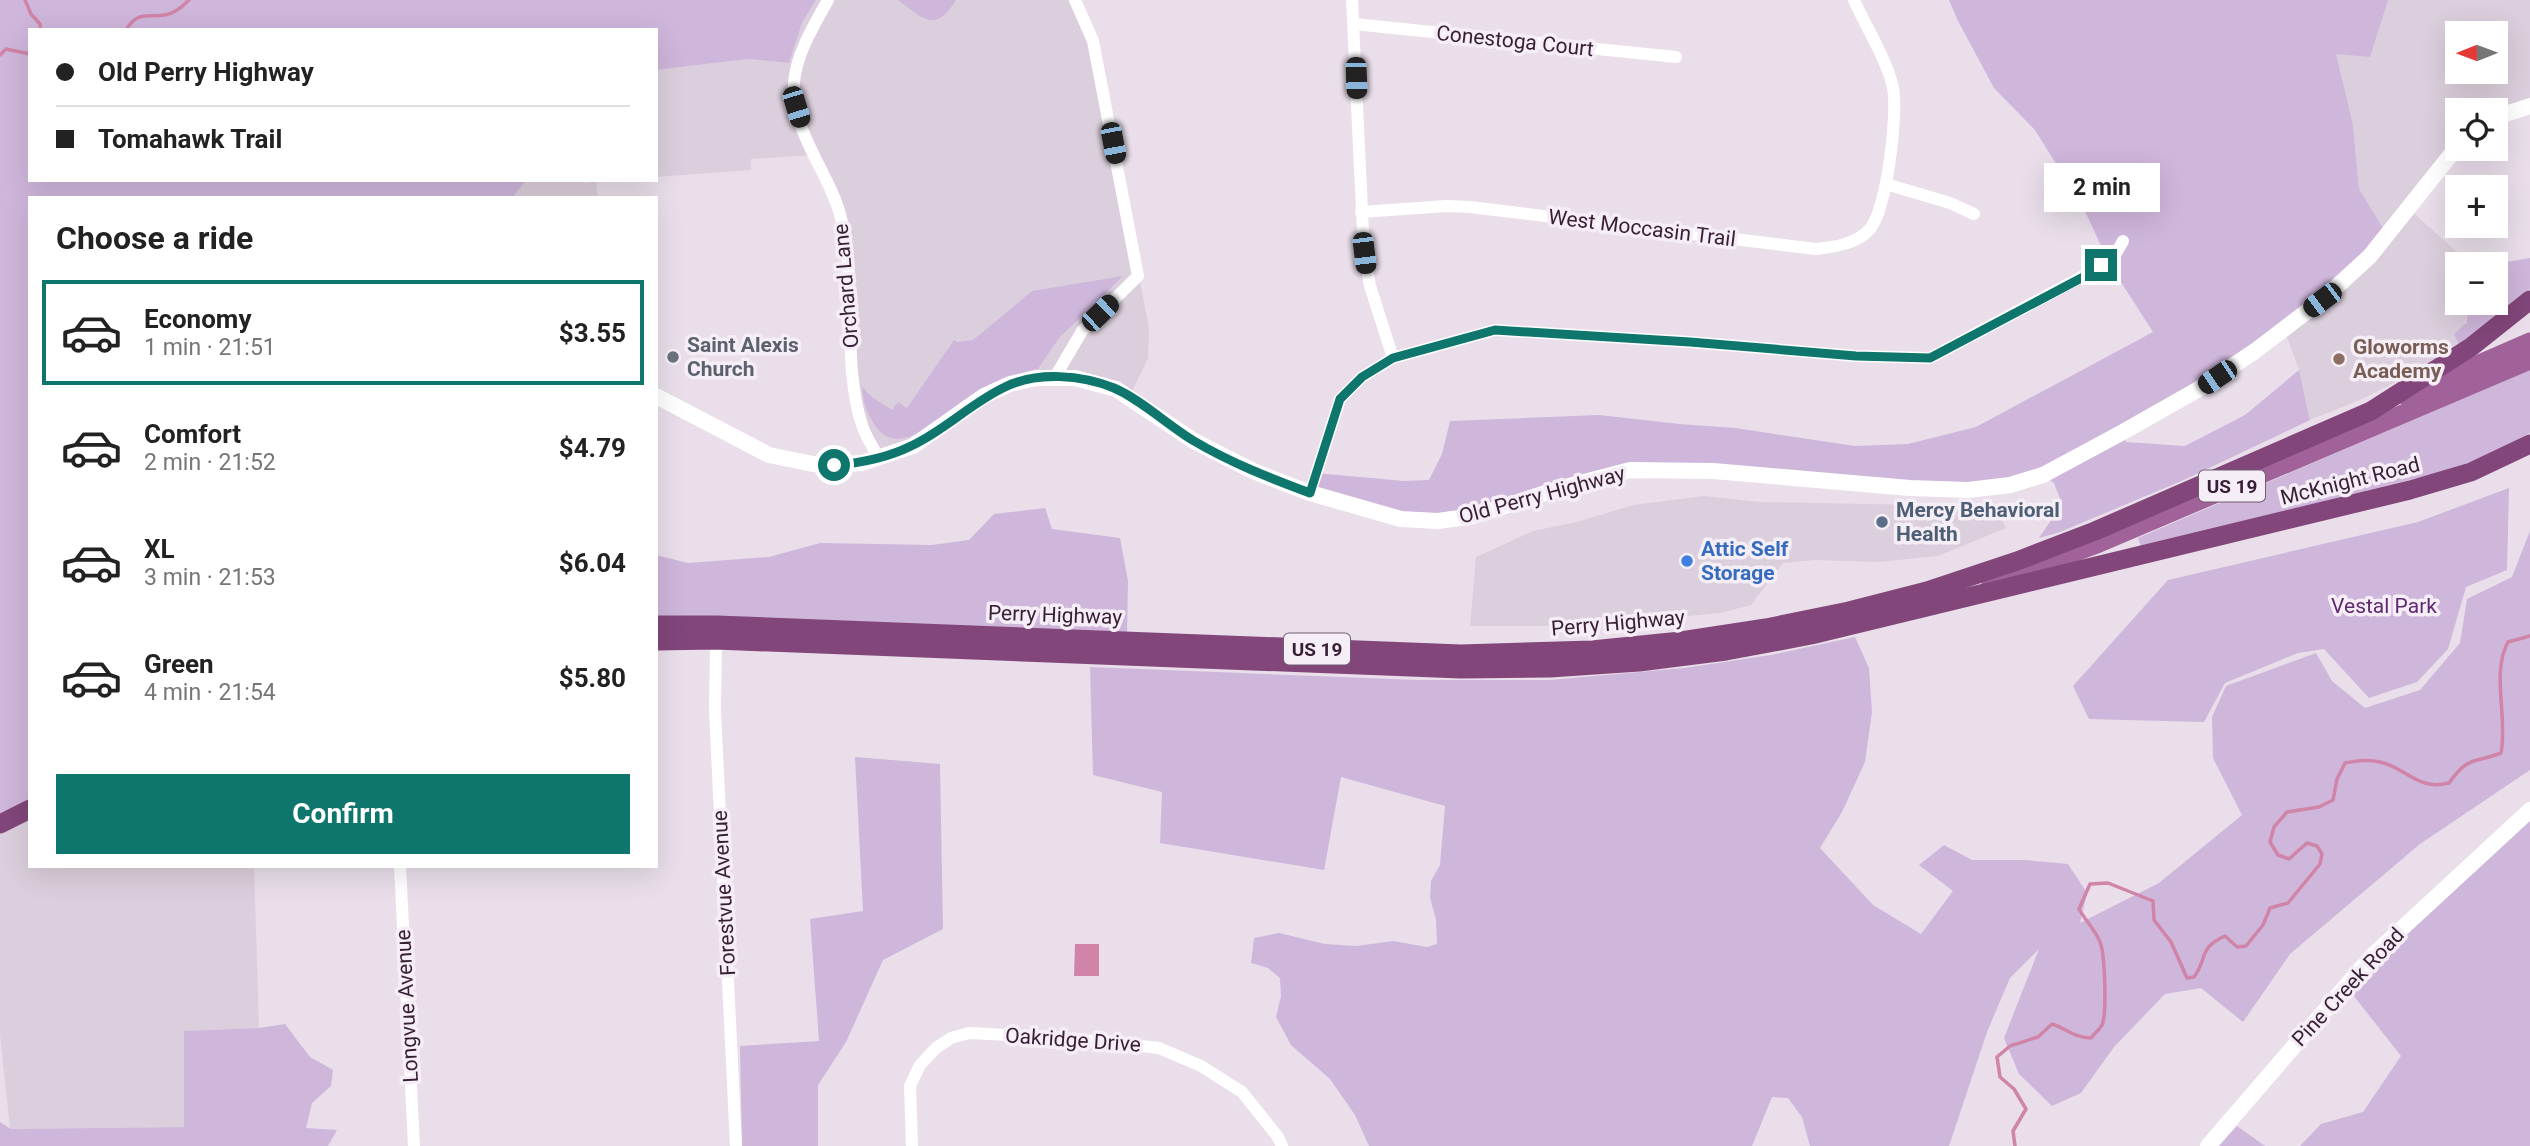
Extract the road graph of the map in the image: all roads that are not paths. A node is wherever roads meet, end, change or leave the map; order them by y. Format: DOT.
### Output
graph roads {
  1 [pos="828,0"];
  2 [pos="1075,0"];
  3 [pos="1352,0"];
  4 [pos="1854,0"];
  5 [pos="1354,24"];
  6 [pos="1676,57"];
  7 [pos="2530,106"];
  8 [pos="2508,113"];
  9 [pos="2446,161"];
  10 [pos="1886,184"];
  11 [pos="1361,212"];
  12 [pos="1974,214"];
  13 [pos="2123,241"];
  14 [pos="2530,300"];
  15 [pos="2530,342"];
  16 [pos="1393,358"];
  17 [pos="2530,360"];
  18 [pos="1055,377"];
  19 [pos="658,397"];
  20 [pos="2371,411"];
  21 [pos="2530,444"];
  22 [pos="879,458"];
  23 [pos="1310,493"];
  24 [pos="1931,606"];
  25 [pos="658,625"];
  26 [pos="716,640"];
  27 [pos="658,641"];
  28 [pos="28,810"];
  29 [pos="2530,810"];
  30 [pos="0,824"];
  31 [pos="400,868"];
  32 [pos="414,1146"];
  33 [pos="736,1146"];
  34 [pos="912,1146"];
  35 [pos="1282,1146"];
  36 [pos="2208,1146"];
  1 -- 22 [label="street, Orchard Lane"];
  2 -- 18 [label="street"];
  3 -- 5 [label="street"];
  4 -- 10 [label="street"];
  5 -- 6 [label="street, Conestoga Court"];
  5 -- 11 [label="street"];
  7 -- 8 [label="street"];
  9 -- 23 [label="street, Old Perry Highway"];
  10 -- 11 [label="street, West Moccasin Trail"];
  10 -- 12 [label="street"];
  11 -- 16 [label="street"];
  13 -- 16 [label="street"];
  14 -- 20 [label="highway"];
  15 -- 20 [label="main road, Perry Highway / US 19"];
  16 -- 23 [label="street"];
  17 -- 24 [label="main road, Perry Highway / US 19"];
  18 -- 22 [label="street, Old Perry Highway"];
  18 -- 23 [label="street, Old Perry Highway"];
  19 -- 22 [label="street, Old Perry Highway"];
  20 -- 25 [label="highway, Perry Highway / US 19"];
  21 -- 24 [label="highway, McKnight Road"];
  24 -- 26 [label="highway, Perry Highway / US 19"];
  26 -- 27 [label="highway, Perry Highway / US 19"];
  26 -- 33 [label="street, Forestvue Avenue"];
  28 -- 30 [label="highway"];
  29 -- 36 [label="street, Pine Creek Road"];
  31 -- 32 [label="street, Longvue Avenue"];
  34 -- 35 [label="street, Oakridge Drive"];
}
